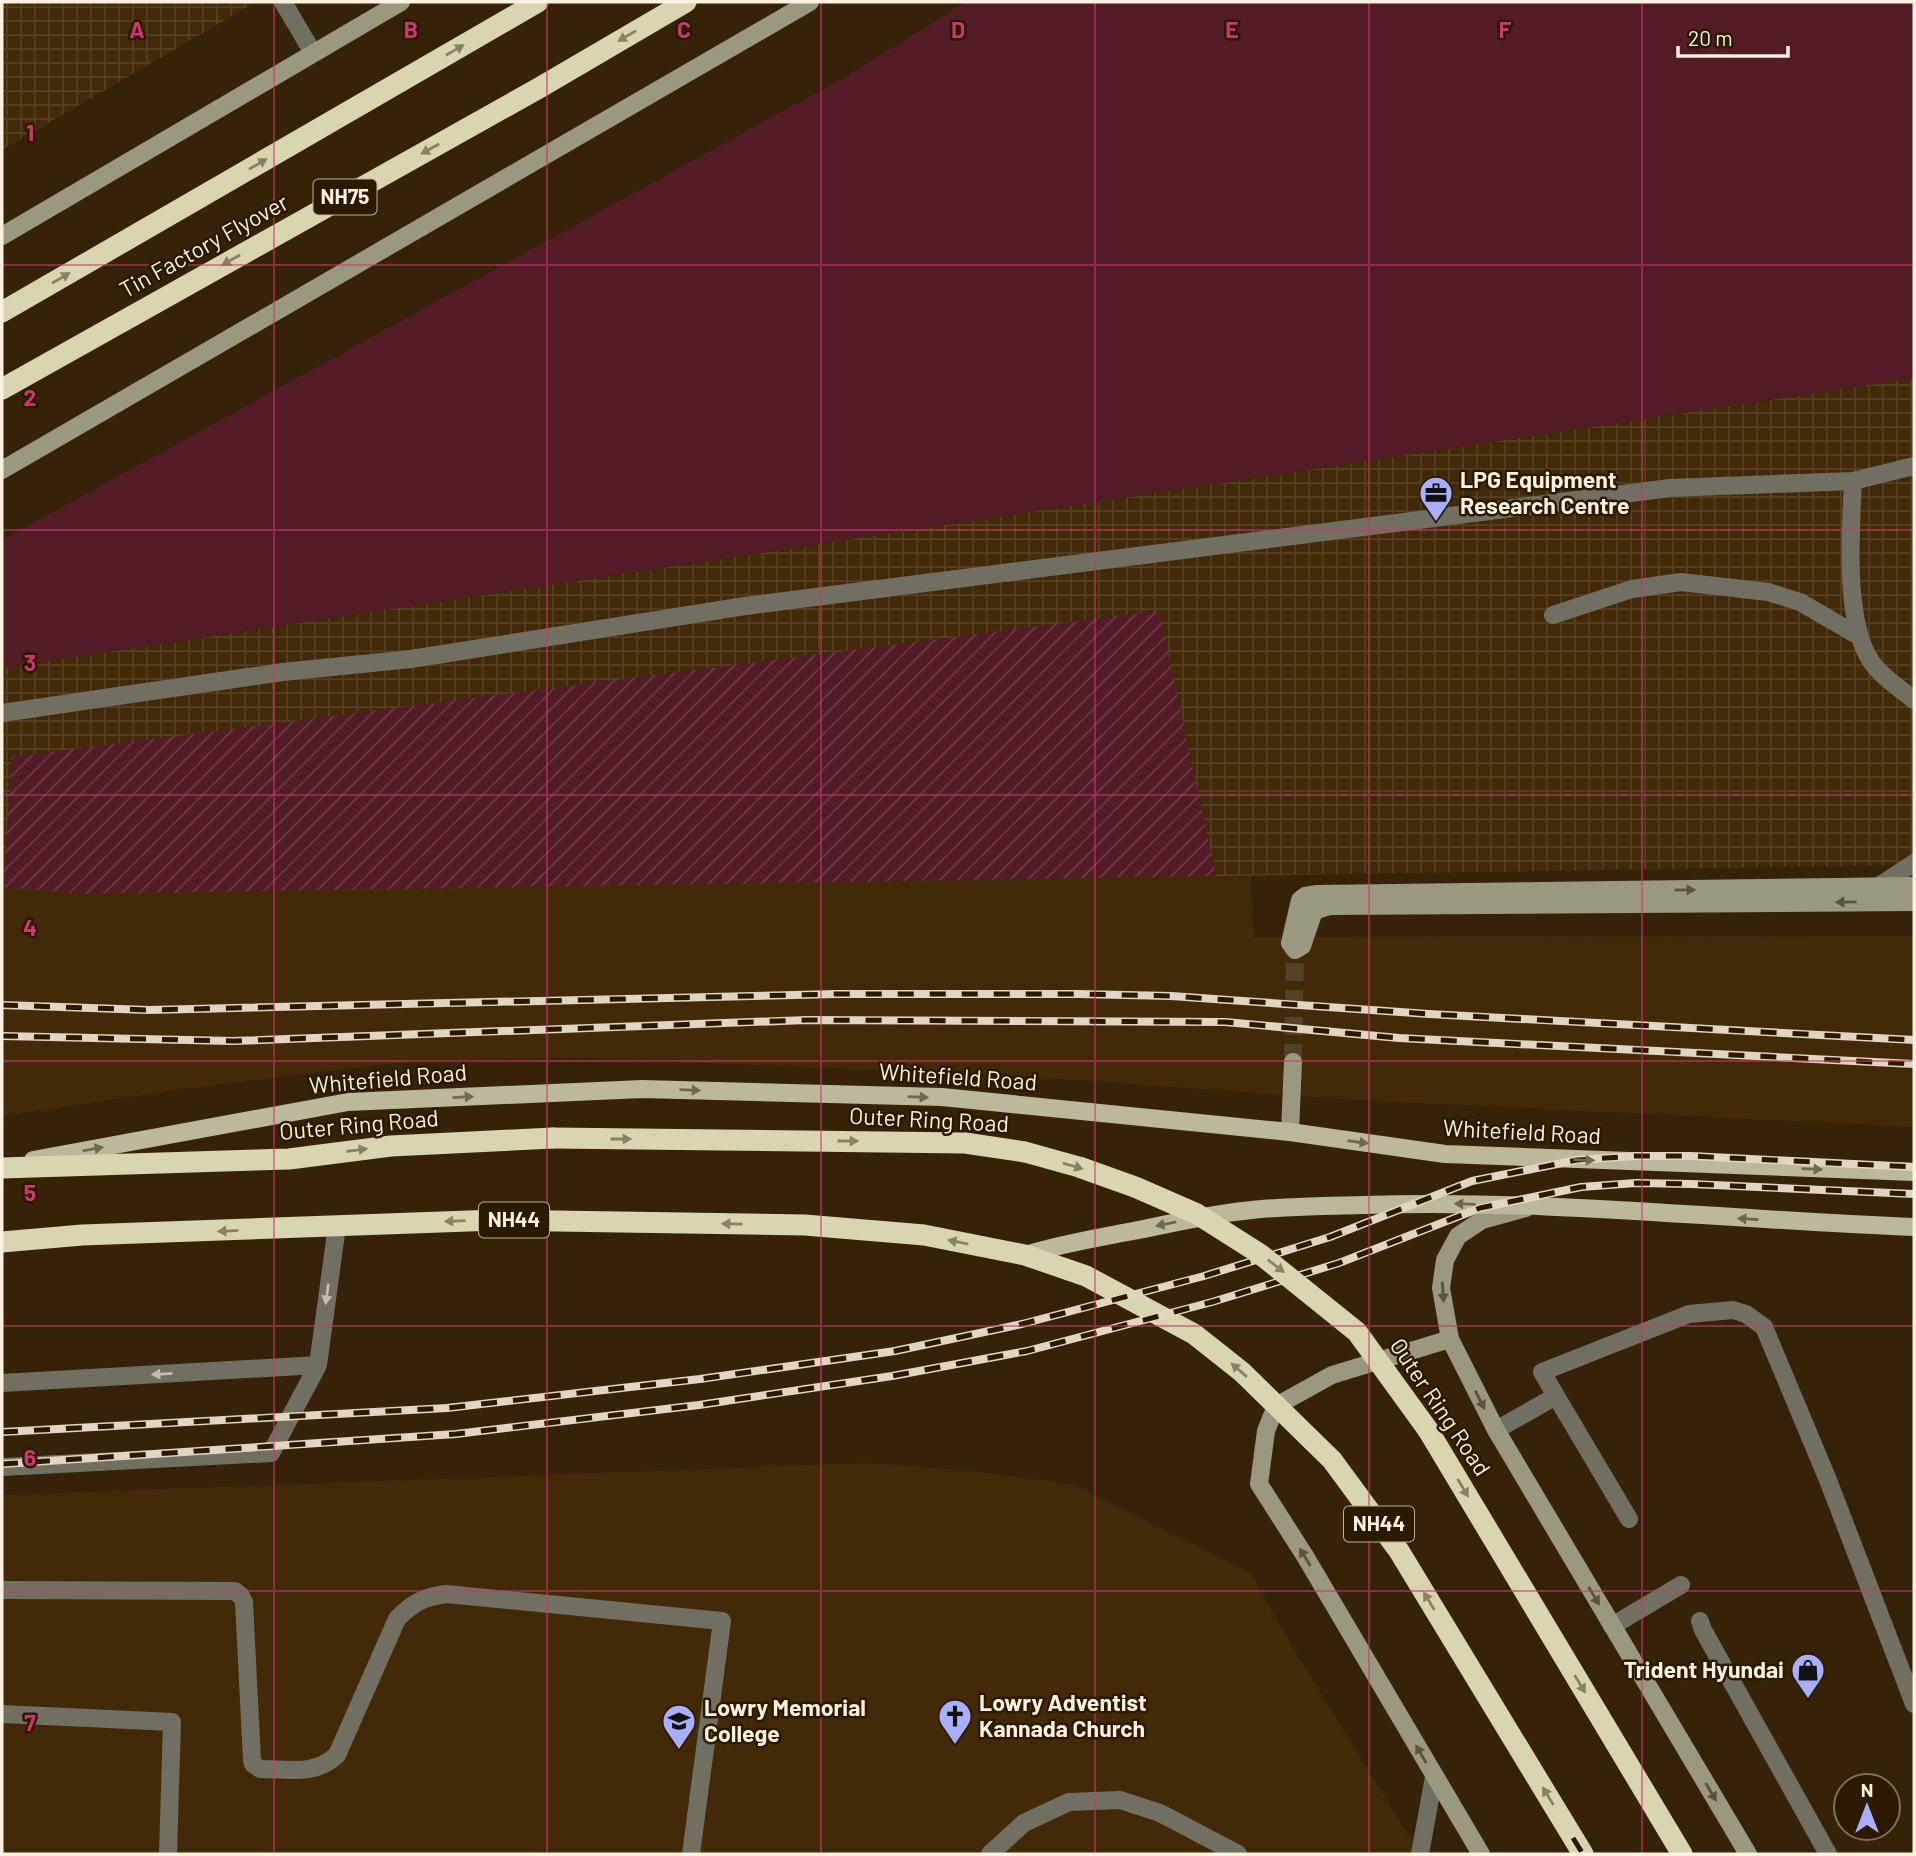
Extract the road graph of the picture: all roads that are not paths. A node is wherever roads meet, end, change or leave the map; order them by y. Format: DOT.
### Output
graph roads {
  1 [pos="283,2"];
  2 [pos="401,2"];
  3 [pos="538,2"];
  4 [pos="686,2"];
  5 [pos="810,2"];
  6 [pos="313,53"];
  7 [pos="2,236"];
  8 [pos="2,312"];
  9 [pos="2,389"];
  10 [pos="1914,466"];
  11 [pos="2,470"];
  12 [pos="1853,481"];
  13 [pos="1553,615"];
  14 [pos="1857,635"];
  15 [pos="1914,700"];
  16 [pos="2,713"];
  17 [pos="1914,863"];
  18 [pos="1914,886"];
  19 [pos="1879,894"];
  20 [pos="1914,902"];
  21 [pos="1293,1062"];
  22 [pos="1290,1132"];
  23 [pos="2,1167"];
  24 [pos="1914,1172"];
  25 [pos="1533,1206"];
  26 [pos="337,1226"];
  27 [pos="1914,1227"];
  28 [pos="2,1242"];
  29 [pos="1025,1255"];
  30 [pos="1450,1339"];
  31 [pos="317,1365"];
  32 [pos="2,1383"];
  33 [pos="1556,1396"];
  34 [pos="1276,1406"];
  35 [pos="1496,1430"];
  36 [pos="2,1468"];
  37 [pos="1629,1519"];
  38 [pos="1681,1585"];
  39 [pos="2,1590"];
  40 [pos="1700,1621"];
  41 [pos="1612,1626"];
  42 [pos="1914,1704"];
  43 [pos="2,1714"];
  44 [pos="1434,1777"];
  45 [pos="168,1854"];
  46 [pos="691,1854"];
  47 [pos="990,1854"];
  48 [pos="1238,1854"];
  49 [pos="1420,1854"];
  50 [pos="1481,1854"];
  51 [pos="1583,1854"];
  52 [pos="1682,1854"];
  53 [pos="1748,1854"];
  54 [pos="1828,1854"];
  1 -- 6 [label="street"];
  2 -- 6 [label="street"];
  8 -- 3 [label="highway, Tin Factory Flyover, one-way"];
  4 -- 9 [label="highway, Tin Factory Flyover / NH75, one-way"];
  5 -- 11 [label="street"];
  6 -- 7 [label="street"];
  10 -- 12 [label="street"];
  12 -- 14 [label="street"];
  12 -- 16 [label="street"];
  13 -- 14 [label="street"];
  14 -- 15 [label="street"];
  17 -- 19 [label="street"];
  18 -- 19 [label="street"];
  19 -- 19 [label="street, one-way"];
  19 -- 20 [label="street"];
  21 -- 22 [label="street"];
  23 -- 22 [label="main road, Whitefield Road, one-way"];
  22 -- 24 [label="main road, Whitefield Road, one-way"];
  23 -- 52 [label="highway, Outer Ring Road, one-way, bridge"];
  27 -- 25 [label="main road, one-way"];
  25 -- 29 [label="main road, one-way"];
  25 -- 30 [label="street, one-way"];
  26 -- 28 [label="highway, NH44, one-way"];
  29 -- 26 [label="highway, NH44, one-way"];
  26 -- 31 [label="street, one-way"];
  34 -- 29 [label="highway, NH44, one-way"];
  30 -- 34 [label="street"];
  30 -- 35 [label="street, one-way"];
  31 -- 32 [label="street, one-way"];
  31 -- 36 [label="street"];
  33 -- 35 [label="street"];
  33 -- 37 [label="street"];
  33 -- 42 [label="street"];
  44 -- 34 [label="street, one-way"];
  51 -- 34 [label="highway, NH44, one-way"];
  35 -- 41 [label="street, one-way"];
  38 -- 41 [label="street"];
  39 -- 46 [label="street"];
  40 -- 54 [label="street"];
  41 -- 53 [label="street, one-way"];
  43 -- 45 [label="street"];
  44 -- 49 [label="street"];
  44 -- 50 [label="street"];
  47 -- 48 [label="street"];
}
